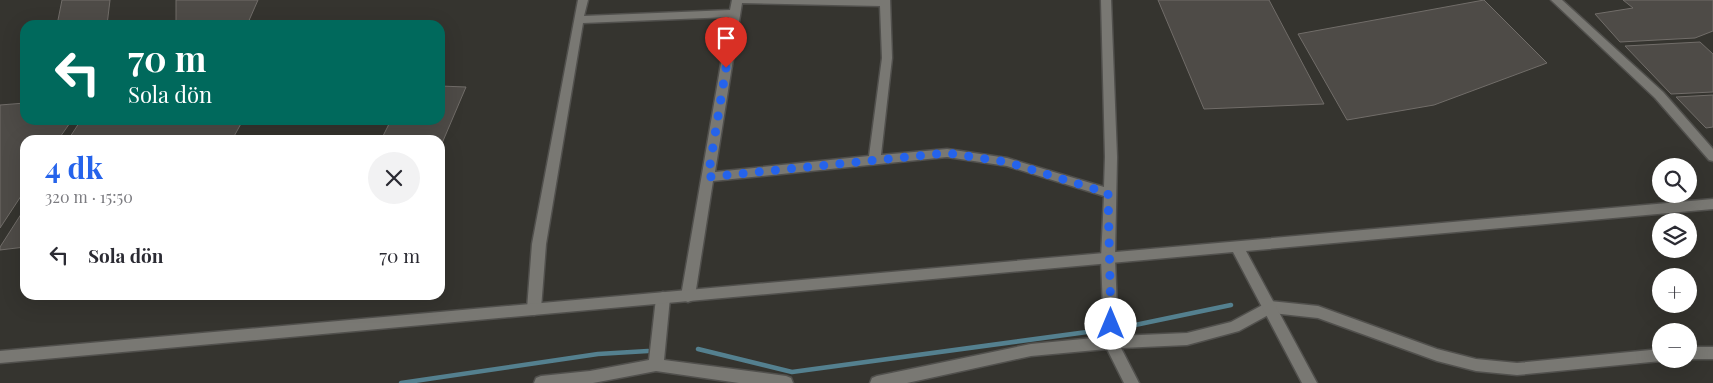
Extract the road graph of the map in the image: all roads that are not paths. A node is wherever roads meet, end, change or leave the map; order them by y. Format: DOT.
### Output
graph roads {
  1 [pos="583,0"];
  2 [pos="737,0"];
  3 [pos="1106,0"];
  4 [pos="1556,0"];
  5 [pos="885,2"];
  6 [pos="735,13"];
  7 [pos="578,20"];
  8 [pos="1713,157"];
  9 [pos="875,159"];
  10 [pos="708,177"];
  11 [pos="1108,193"];
  12 [pos="1713,204"];
  13 [pos="1237,247"];
  14 [pos="1108,258"];
  15 [pos="688,296"];
  16 [pos="663,298"];
  17 [pos="1270,307"];
  18 [pos="534,309"];
  19 [pos="1111,342"];
  20 [pos="1697,354"];
  21 [pos="1712,355"];
  22 [pos="1652,356"];
  23 [pos="0,357"];
  24 [pos="656,365"];
  25 [pos="736,379"];
  26 [pos="590,380"];
  27 [pos="542,383"];
  28 [pos="786,383"];
  29 [pos="877,383"];
  30 [pos="1132,383"];
  31 [pos="1310,383"];
  1 -- 7 [label="street"];
  2 -- 5 [label="street"];
  2 -- 6 [label="street"];
  3 -- 11 [label="street"];
  4 -- 8 [label="street"];
  5 -- 9 [label="street"];
  6 -- 7 [label="street"];
  6 -- 10 [label="street"];
  7 -- 18 [label="street"];
  9 -- 10 [label="street"];
  9 -- 11 [label="street"];
  10 -- 15 [label="street"];
  11 -- 14 [label="street"];
  12 -- 13 [label="street"];
  13 -- 14 [label="street"];
  13 -- 17 [label="street"];
  14 -- 15 [label="street"];
  14 -- 19 [label="street"];
  15 -- 16 [label="street"];
  16 -- 18 [label="street"];
  16 -- 24 [label="street"];
  17 -- 19 [label="street"];
  17 -- 22 [label="street"];
  17 -- 31 [label="street"];
  18 -- 23 [label="street"];
  19 -- 29 [label="street"];
  19 -- 30 [label="street"];
  20 -- 21 [label="street"];
  24 -- 25 [label="street"];
  24 -- 26 [label="street"];
  25 -- 28 [label="street"];
  26 -- 27 [label="street"];
}
